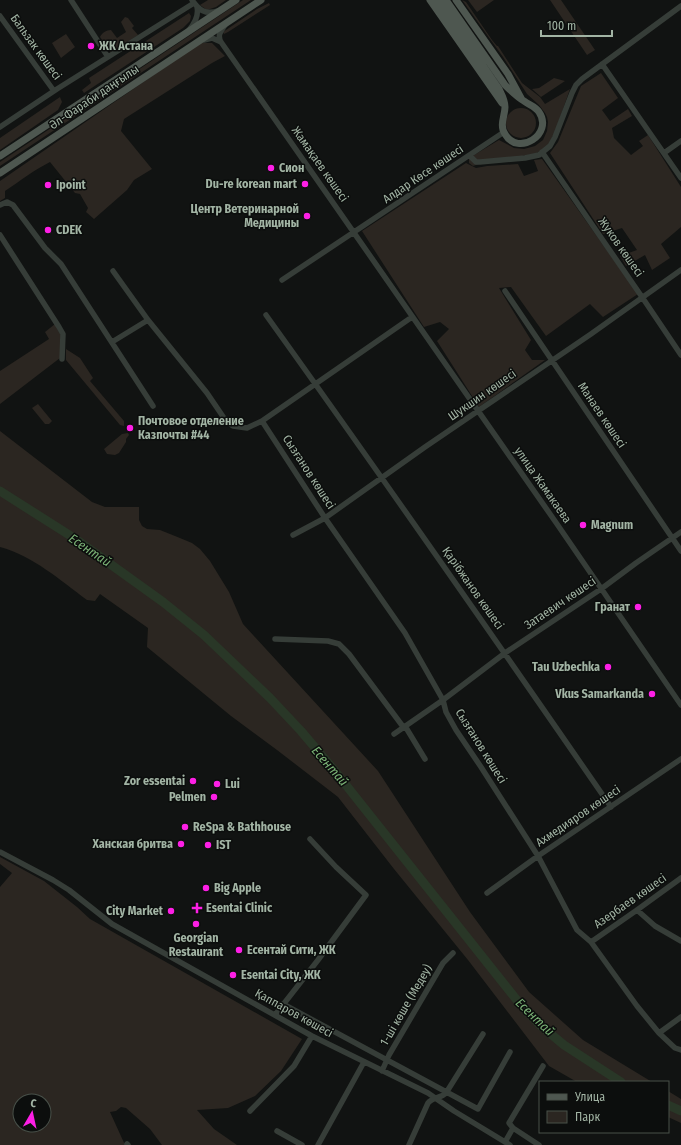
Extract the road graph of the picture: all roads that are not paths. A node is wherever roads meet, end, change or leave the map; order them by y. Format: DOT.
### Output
graph roads {
  1 [pos="71,0"];
  2 [pos="236,0"];
  3 [pos="261,0"];
  4 [pos="430,0"];
  5 [pos="438,0"];
  6 [pos="446,0"];
  7 [pos="456,0"];
  8 [pos="194,3"];
  9 [pos="681,6"];
  10 [pos="222,9"];
  11 [pos="0,16"];
  12 [pos="226,23"];
  13 [pos="187,32"];
  14 [pos="198,42"];
  15 [pos="220,42"];
  16 [pos="108,57"];
  17 [pos="602,64"];
  18 [pos="54,91"];
  19 [pos="523,101"];
  20 [pos="505,107"];
  21 [pos="0,127"];
  22 [pos="504,132"];
  23 [pos="681,141"];
  24 [pos="542,152"];
  25 [pos="664,153"];
  26 [pos="0,156"];
  27 [pos="470,156"];
  28 [pos="0,172"];
  29 [pos="681,178"];
  30 [pos="0,205"];
  31 [pos="354,233"];
  32 [pos="0,235"];
  33 [pos="681,270"];
  34 [pos="113,271"];
  35 [pos="282,280"];
  36 [pos="505,291"];
  37 [pos="642,297"];
  38 [pos="266,315"];
  39 [pos="412,317"];
  40 [pos="148,320"];
  41 [pos="112,342"];
  42 [pos="681,355"];
  43 [pos="62,359"];
  44 [pos="552,360"];
  45 [pos="314,384"];
  46 [pos="153,406"];
  47 [pos="478,411"];
  48 [pos="262,421"];
  49 [pos="382,477"];
  50 [pos="325,518"];
  51 [pos="681,532"];
  52 [pos="293,534"];
  53 [pos="672,538"];
  54 [pos="681,551"];
  55 [pos="601,589"];
  56 [pos="275,639"];
  57 [pos="505,654"];
  58 [pos="443,700"];
  59 [pos="681,705"];
  60 [pos="404,727"];
  61 [pos="394,734"];
  62 [pos="681,758"];
  63 [pos="425,759"];
  64 [pos="611,807"];
  65 [pos="310,839"];
  66 [pos="0,852"];
  67 [pos="538,856"];
  68 [pos="681,878"];
  69 [pos="487,893"];
  70 [pos="637,910"];
  71 [pos="681,941"];
  72 [pos="591,942"];
  73 [pos="453,953"];
  74 [pos="283,1004"];
  75 [pos="275,1015"];
  76 [pos="681,1017"];
  77 [pos="659,1033"];
  78 [pos="483,1034"];
  79 [pos="312,1036"];
  80 [pos="681,1050"];
  81 [pos="510,1052"];
  82 [pos="387,1061"];
  83 [pos="364,1062"];
  84 [pos="543,1066"];
  85 [pos="382,1071"];
  86 [pos="446,1093"];
  87 [pos="435,1098"];
  88 [pos="250,1111"];
  89 [pos="514,1128"];
  90 [pos="277,1131"];
  91 [pos="507,1144"];
  92 [pos="302,1145"];
  93 [pos="318,1145"];
  94 [pos="409,1145"];
  95 [pos="539,1145"];
  1 -- 16 [label="street"];
  2 -- 10 [label="main road"];
  3 -- 12 [label="main road, Әл-Фараби даңғылы"];
  4 -- 20 [label="main road"];
  5 -- 20 [label="main road"];
  6 -- 19 [label="main road"];
  7 -- 19 [label="main road"];
  8 -- 10 [label="street"];
  8 -- 13 [label="street"];
  8 -- 16 [label="street"];
  9 -- 17 [label="street"];
  10 -- 13 [label="main road, Әл-Фараби даңғылы"];
  11 -- 18 [label="street, Бальзак көшесі"];
  12 -- 14 [label="main road, Әл-Фараби даңғылы"];
  12 -- 15 [label="street"];
  13 -- 26 [label="main road, Әл-Фараби даңғылы"];
  14 -- 15 [label="street"];
  14 -- 28 [label="main road, Әл-Фараби даңғылы"];
  15 -- 31 [label="street, Жамақаев көшесі"];
  16 -- 18 [label="street"];
  17 -- 24 [label="street"];
  17 -- 25 [label="street"];
  18 -- 21 [label="street"];
  19 -- 22 [label="main road"];
  20 -- 22 [label="main road"];
  22 -- 27 [label="street, Алдар Көсе көшесі"];
  23 -- 25 [label="street"];
  24 -- 27 [label="street"];
  24 -- 37 [label="street, Жуков көшесі"];
  25 -- 29 [label="street"];
  27 -- 31 [label="street, Алдар Көсе көшесі"];
  30 -- 41 [label="street"];
  31 -- 35 [label="street, Алдар Көсе көшесі"];
  31 -- 39 [label="street, Жамақаев көшесі"];
  32 -- 43 [label="street"];
  33 -- 37 [label="street, Шукшин көшесі"];
  34 -- 40 [label="street"];
  36 -- 44 [label="street, Манаев көшесі"];
  37 -- 42 [label="street, Жуков көшесі"];
  37 -- 44 [label="street, Шукшин көшесі"];
  38 -- 45 [label="street, Қарібжанов көшесі"];
  39 -- 45 [label="street"];
  39 -- 47 [label="street, улица Жамакаева"];
  40 -- 41 [label="street"];
  40 -- 48 [label="street"];
  41 -- 46 [label="street"];
  44 -- 47 [label="street, Шукшин көшесі"];
  44 -- 53 [label="street, Манаев көшесі"];
  45 -- 48 [label="street"];
  45 -- 49 [label="street, Қарібжанов көшесі"];
  47 -- 49 [label="street, Шукшин көшесі"];
  47 -- 55 [label="street, улица Жамакаева"];
  48 -- 50 [label="street, Сызғанов көшесі"];
  49 -- 50 [label="street, Шукшин көшесі"];
  49 -- 57 [label="street, Қарібжанов көшесі"];
  50 -- 52 [label="street, Шукшин көшесі"];
  50 -- 58 [label="street, Сызғанов көшесі"];
  51 -- 53 [label="street, Затаевич көшесі"];
  53 -- 54 [label="street, Манаев көшесі"];
  53 -- 55 [label="street, Затаевич көшесі"];
  55 -- 57 [label="street, Затаевич көшесі"];
  55 -- 59 [label="street, улица Жамакаева"];
  56 -- 60 [label="street"];
  57 -- 58 [label="street, Затаевич көшесі"];
  57 -- 64 [label="street, Қарібжанов көшесі"];
  58 -- 60 [label="street, Затаевич көшесі"];
  58 -- 67 [label="street, Сызғанов көшесі"];
  60 -- 61 [label="street, Затаевич көшесі"];
  60 -- 63 [label="street"];
  62 -- 64 [label="street, Ахмедияров көшесі"];
  64 -- 67 [label="street, Ахмедияров көшесі"];
  65 -- 74 [label="street"];
  66 -- 75 [label="street, Қаппаров көшесі"];
  67 -- 69 [label="street, Ахмедияров көшесі"];
  67 -- 72 [label="street, Сызғанов көшесі"];
  68 -- 70 [label="street, Азербаев көшесі"];
  70 -- 71 [label="street"];
  70 -- 72 [label="street, Азербаев көшесі"];
  72 -- 77 [label="street, Сызғанов көшесі"];
  73 -- 82 [label="street, 1-ші көше (Медеу)"];
  74 -- 75 [label="street"];
  74 -- 82 [label="street, Қаппаров көшесі"];
  75 -- 79 [label="street, Қаппаров көшесі"];
  76 -- 77 [label="street"];
  77 -- 80 [label="street, Сызғанов көшесі"];
  78 -- 86 [label="street"];
  79 -- 83 [label="street, Қаппаров көшесі"];
  79 -- 88 [label="street"];
  81 -- 86 [label="street, Қаппаров көшесі"];
  82 -- 85 [label="street, 1-ші көше (Медеу)"];
  82 -- 86 [label="street, Қаппаров көшесі"];
  83 -- 85 [label="street, Қаппаров көшесі"];
  83 -- 93 [label="street"];
  84 -- 89 [label="street"];
  85 -- 87 [label="street, Қаппаров көшесі"];
  86 -- 87 [label="street"];
  87 -- 91 [label="street, Қаппаров көшесі"];
  87 -- 94 [label="street"];
  89 -- 91 [label="street"];
  89 -- 95 [label="street"];
  90 -- 92 [label="street"];
}
